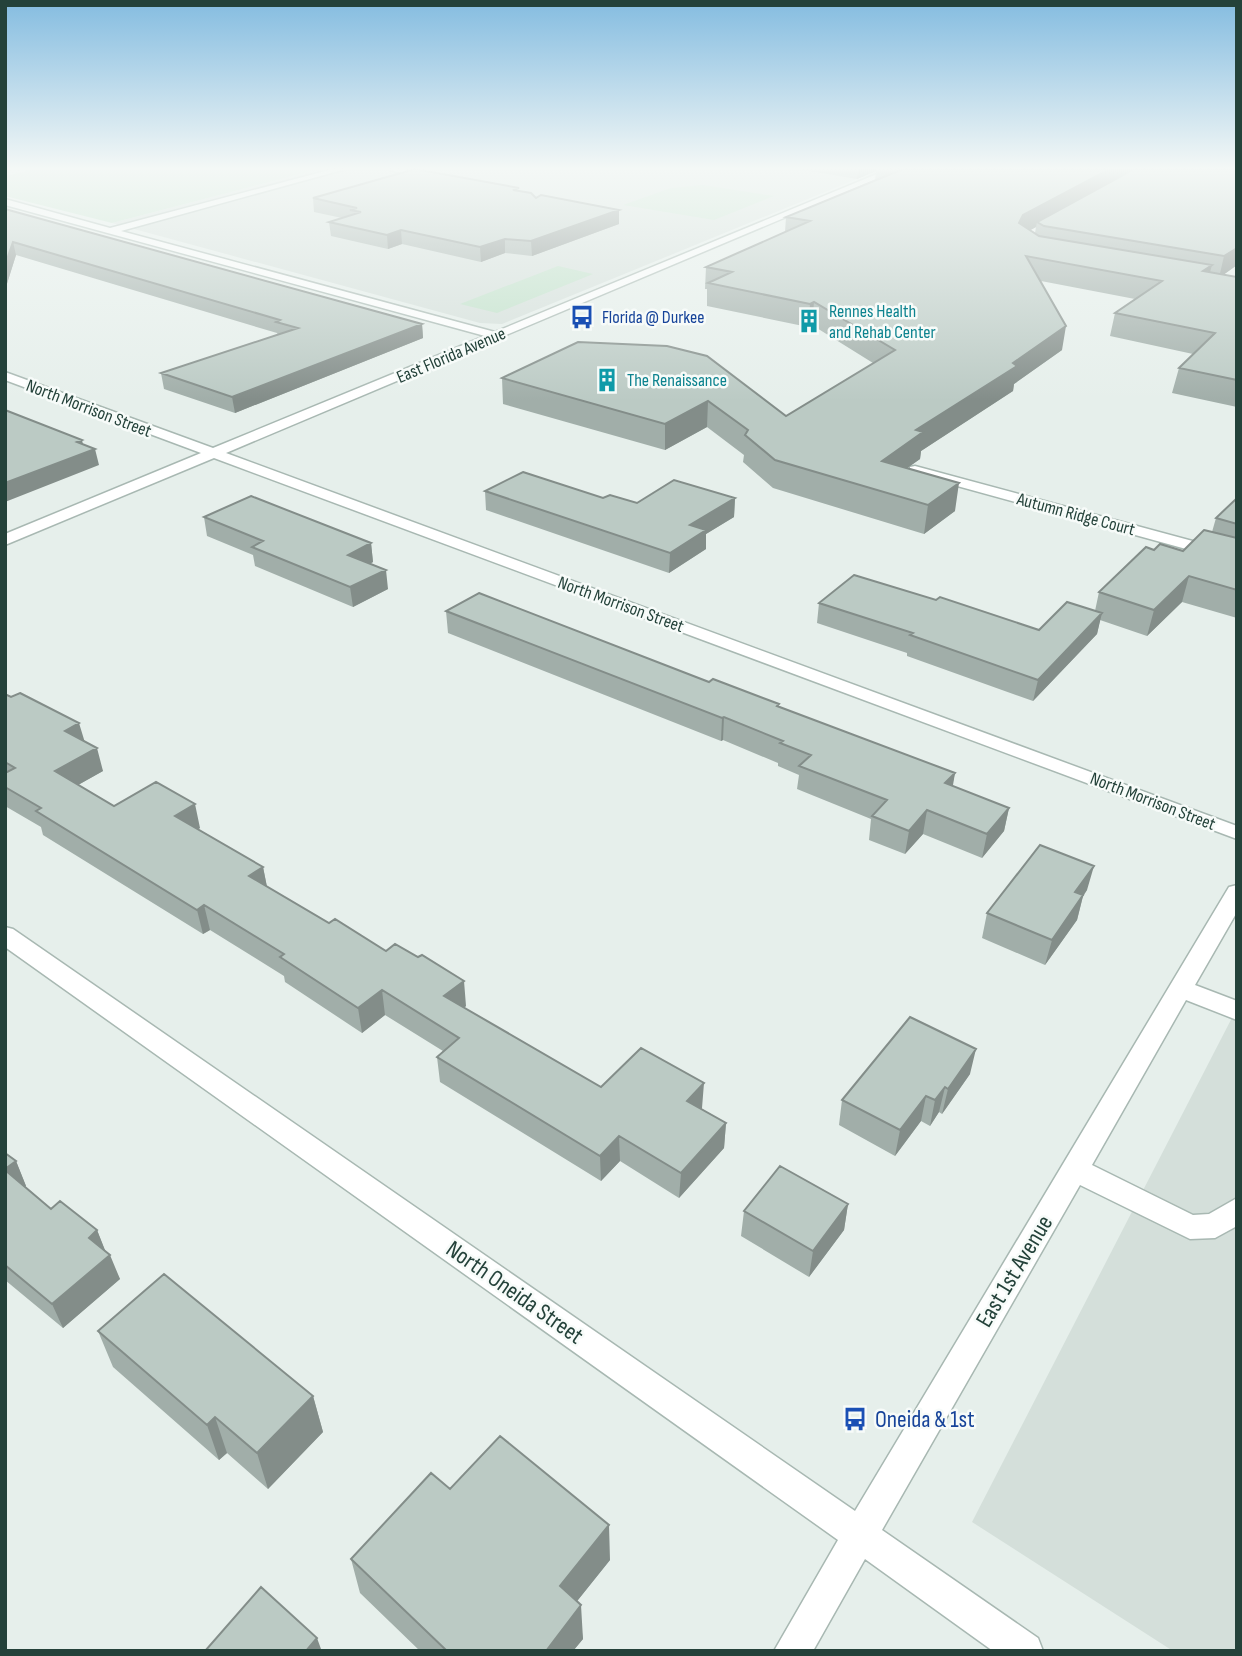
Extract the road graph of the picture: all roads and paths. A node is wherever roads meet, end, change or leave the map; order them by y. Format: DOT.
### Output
graph roads {
  1 [pos="167,246"];
  2 [pos="711,246"];
  3 [pos="497,336"];
  4 [pos="5,376"];
  5 [pos="212,454"];
  6 [pos="915,470"];
  7 [pos="5,540"];
  8 [pos="1237,558"];
  9 [pos="1237,833"];
  10 [pos="1237,892"];
  11 [pos="5,934"];
  12 [pos="1181,989"];
  13 [pos="1237,1011"];
  14 [pos="1075,1169"];
  15 [pos="1237,1210"];
  16 [pos="859,1533"];
  17 [pos="792,1651"];
  18 [pos="1025,1651"];
  1 -- 3 [label="street"];
  2 -- 3 [label="street, East Florida Avenue"];
  3 -- 5 [label="street, East Florida Avenue"];
  4 -- 5 [label="street, North Morrison Street"];
  5 -- 7 [label="street, East Florida Avenue"];
  5 -- 9 [label="street, North Morrison Street"];
  6 -- 8 [label="street, Autumn Ridge Court"];
  10 -- 12 [label="street, East 1st Avenue"];
  11 -- 16 [label="street, North Oneida Street"];
  12 -- 13 [label="street"];
  12 -- 14 [label="street, East 1st Avenue"];
  14 -- 15 [label="street"];
  14 -- 16 [label="street, East 1st Avenue"];
  16 -- 17 [label="street, East 1st Avenue"];
  16 -- 18 [label="street, North Oneida Street"];
}
